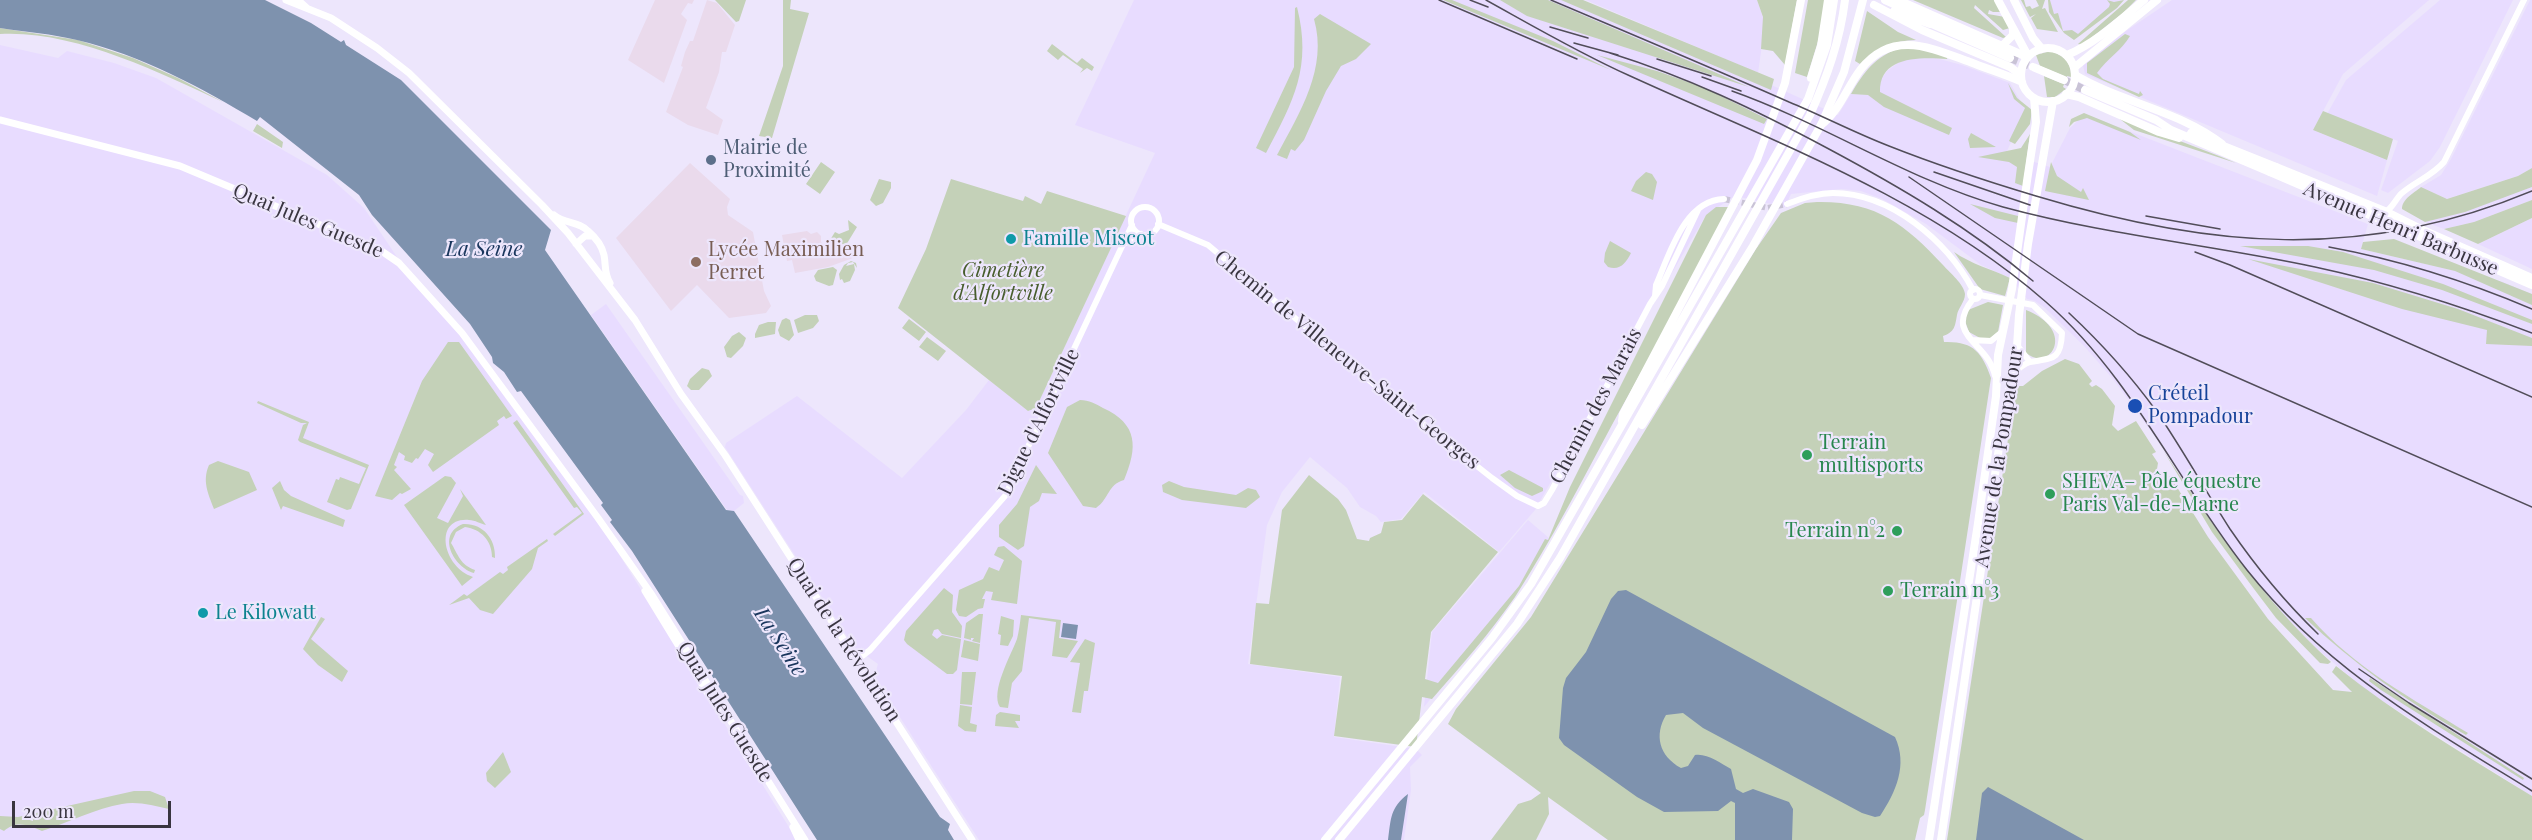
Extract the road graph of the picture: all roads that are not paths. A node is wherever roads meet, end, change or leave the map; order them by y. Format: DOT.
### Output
graph roads {
  1 [pos="286,0"];
  2 [pos="298,0"];
  3 [pos="1801,0"];
  4 [pos="1828,0"];
  5 [pos="1834,0"];
  6 [pos="1845,0"];
  7 [pos="1864,0"];
  8 [pos="1885,0"];
  9 [pos="1898,0"];
  10 [pos="1998,0"];
  11 [pos="2014,0"];
  12 [pos="2144,0"];
  13 [pos="2157,0"];
  14 [pos="2524,0"];
  15 [pos="1874,5"];
  16 [pos="307,8"];
  17 [pos="1932,24"];
  18 [pos="2013,29"];
  19 [pos="2003,45"];
  20 [pos="2042,49"];
  21 [pos="381,53"];
  22 [pos="2067,55"];
  23 [pos="2028,57"];
  24 [pos="2010,58"];
  25 [pos="2033,68"];
  26 [pos="2075,71"];
  27 [pos="2021,79"];
  28 [pos="2064,80"];
  29 [pos="2085,90"];
  30 [pos="2066,94"];
  31 [pos="2034,98"];
  32 [pos="2053,101"];
  33 [pos="0,120"];
  34 [pos="1797,120"];
  35 [pos="1821,125"];
  36 [pos="2164,125"];
  37 [pos="2192,139"];
  38 [pos="2222,144"];
  39 [pos="2273,169"];
  40 [pos="1724,199"];
  41 [pos="1787,204"];
  42 [pos="2352,208"];
  43 [pos="2387,212"];
  44 [pos="1158,224"];
  45 [pos="1132,225"];
  46 [pos="1141,234"];
  47 [pos="593,236"];
  48 [pos="1122,245"];
  49 [pos="578,246"];
  50 [pos="604,255"];
  51 [pos="2532,278"];
  52 [pos="2532,285"];
  53 [pos="1973,290"];
  54 [pos="1980,295"];
  55 [pos="1973,299"];
  56 [pos="635,320"];
  57 [pos="2006,325"];
  58 [pos="1972,340"];
  59 [pos="2017,345"];
  60 [pos="2031,362"];
  61 [pos="2013,374"];
  62 [pos="1996,383"];
  63 [pos="1620,430"];
  64 [pos="1630,435"];
  65 [pos="1531,505"];
  66 [pos="644,585"];
  67 [pos="857,660"];
  68 [pos="799,840"];
  69 [pos="805,840"];
  70 [pos="972,840"];
  71 [pos="1325,840"];
  72 [pos="1340,840"];
  73 [pos="1929,840"];
  74 [pos="1941,840"];
  1 -- 16 [label="main road"];
  2 -- 16 [label="main road"];
  3 -- 63 [label="highway"];
  4 -- 34 [label="highway"];
  5 -- 34 [label="highway"];
  6 -- 64 [label="highway"];
  7 -- 15 [label="main road"];
  7 -- 35 [label="main road"];
  8 -- 17 [label="main road"];
  9 -- 19 [label="main road"];
  10 -- 18 [label="main road"];
  11 -- 20 [label="main road"];
  12 -- 22 [label="main road"];
  13 -- 26 [label="main road"];
  14 -- 43 [label="street"];
  15 -- 17 [label="main road"];
  15 -- 27 [label="main road"];
  16 -- 21 [label="main road"];
  17 -- 24 [label="main road"];
  18 -- 19 [label="main road"];
  18 -- 23 [label="main road"];
  19 -- 23 [label="main road"];
  20 -- 22 [label="main road"];
  20 -- 23 [label="main road"];
  21 -- 47 [label="main road"];
  21 -- 49 [label="main road, Quai de la Révolution"];
  22 -- 26 [label="main road"];
  23 -- 27 [label="main road"];
  25 -- 28 [label="main road"];
  26 -- 30 [label="main road"];
  26 -- 38 [label="main road"];
  27 -- 31 [label="main road"];
  27 -- 35 [label="main road"];
  29 -- 36 [label="main road"];
  30 -- 32 [label="main road"];
  30 -- 37 [label="main road"];
  31 -- 32 [label="main road"];
  31 -- 57 [label="main road, Avenue de la Pompadour"];
  32 -- 59 [label="main road, Avenue de la Pompadour"];
  33 -- 66 [label="main road, Quai Jules Guesde"];
  34 -- 63 [label="highway"];
  35 -- 64 [label="highway"];
  36 -- 37 [label="main road"];
  36 -- 38 [label="main road"];
  37 -- 39 [label="main road"];
  38 -- 39 [label="main road"];
  39 -- 42 [label="main road, Avenue Henri Barbusse"];
  39 -- 43 [label="main road, Avenue Henri Barbusse"];
  40 -- 65 [label="street, Chemin des Marais"];
  41 -- 53 [label="street"];
  42 -- 43 [label="street"];
  42 -- 52 [label="main road, Avenue Henri Barbusse"];
  43 -- 51 [label="main road, Avenue Henri Barbusse"];
  44 -- 45 [label="street"];
  44 -- 46 [label="street"];
  44 -- 65 [label="street, Chemin de Villeneuve-Saint-Georges"];
  45 -- 46 [label="street"];
  45 -- 48 [label="street, Digue d'Alfortville"];
  46 -- 48 [label="street"];
  47 -- 49 [label="main road"];
  47 -- 50 [label="main road"];
  48 -- 67 [label="street, Digue d'Alfortville"];
  49 -- 50 [label="main road"];
  49 -- 56 [label="main road, Quai de la Révolution"];
  50 -- 56 [label="main road"];
  53 -- 54 [label="street"];
  53 -- 55 [label="street"];
  54 -- 55 [label="street"];
  54 -- 60 [label="street"];
  55 -- 58 [label="street"];
  56 -- 67 [label="main road, Quai de la Révolution"];
  57 -- 58 [label="street"];
  57 -- 62 [label="main road, Avenue de la Pompadour"];
  58 -- 62 [label="street"];
  59 -- 60 [label="street"];
  59 -- 61 [label="main road, Avenue de la Pompadour"];
  60 -- 61 [label="street"];
  61 -- 74 [label="main road, Avenue de la Pompadour"];
  62 -- 73 [label="main road, Avenue de la Pompadour"];
  63 -- 71 [label="highway"];
  64 -- 72 [label="highway"];
  66 -- 68 [label="main road, Quai Jules Guesde"];
  66 -- 69 [label="main road, Quai Jules Guesde"];
  67 -- 70 [label="main road, Quai de la Révolution"];
}
